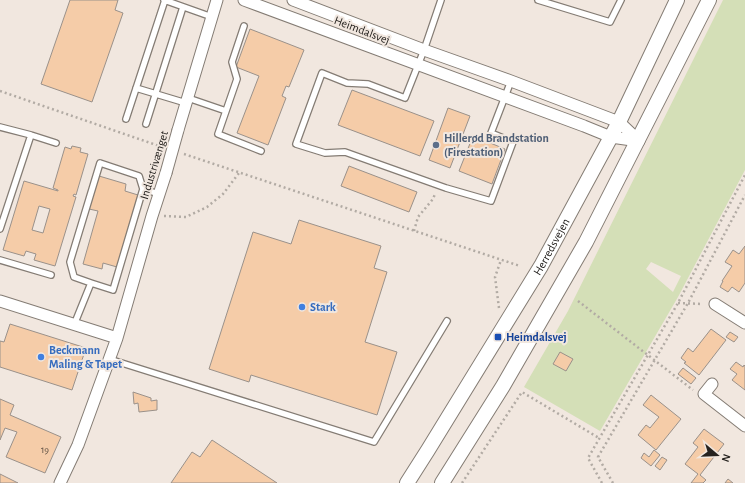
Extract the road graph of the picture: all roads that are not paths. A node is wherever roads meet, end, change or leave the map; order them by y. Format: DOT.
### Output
graph roads {
  1 [pos="165,0"];
  2 [pos="217,0"];
  3 [pos="244,0"];
  4 [pos="293,0"];
  5 [pos="441,0"];
  6 [pos="538,0"];
  7 [pos="621,0"];
  8 [pos="677,0"];
  9 [pos="709,0"];
  10 [pos="183,7"];
  11 [pos="212,17"];
  12 [pos="244,26"];
  13 [pos="424,50"];
  14 [pos="418,65"];
  15 [pos="511,81"];
  16 [pos="136,88"];
  17 [pos="156,94"];
  18 [pos="505,97"];
  19 [pos="187,100"];
  20 [pos="226,111"];
  21 [pos="126,119"];
  22 [pos="619,122"];
  23 [pos="146,124"];
  24 [pos="0,127"];
  25 [pos="31,135"];
  26 [pos="611,137"];
  27 [pos="639,141"];
  28 [pos="56,144"];
  29 [pos="261,151"];
  30 [pos="143,189"];
  31 [pos="159,194"];
  32 [pos="0,229"];
  33 [pos="0,260"];
  34 [pos="51,275"];
  35 [pos="91,283"];
  36 [pos="0,301"];
  37 [pos="715,304"];
  38 [pos="744,319"];
  39 [pos="447,321"];
  40 [pos="74,325"];
  41 [pos="116,338"];
  42 [pos="109,359"];
  43 [pos="712,384"];
  44 [pos="745,426"];
  45 [pos="60,483"];
  46 [pos="406,483"];
  47 [pos="442,483"];
  1 -- 10 [label="lane"];
  1 -- 16 [label="lane"];
  2 -- 11 [label="street, Industrivænget"];
  3 -- 14 [label="street, Heimdalsvej"];
  4 -- 13 [label="street, Heimdalsvej"];
  5 -- 13 [label="lane"];
  6 -- 7 [label="lane"];
  8 -- 22 [label="street, Herredsvejen"];
  9 -- 27 [label="street"];
  10 -- 11 [label="lane"];
  10 -- 17 [label="lane"];
  11 -- 19 [label="street, Industrivænget"];
  12 -- 20 [label="lane"];
  13 -- 14 [label="lane"];
  13 -- 15 [label="street, Heimdalsvej"];
  14 -- 18 [label="street, Heimdalsvej"];
  14 -- 18 [label="lane"];
  15 -- 18 [label="lane"];
  15 -- 22 [label="street, Heimdalsvej"];
  16 -- 17 [label="lane"];
  16 -- 21 [label="lane"];
  17 -- 19 [label="lane"];
  17 -- 23 [label="lane"];
  18 -- 26 [label="street, Heimdalsvej"];
  19 -- 20 [label="lane"];
  19 -- 31 [label="street, Industrivænget, bridge"];
  20 -- 29 [label="lane"];
  22 -- 26 [label="street, Herredsvejen"];
  22 -- 27 [label="street, Heimdalsvej"];
  24 -- 25 [label="lane"];
  25 -- 28 [label="lane"];
  25 -- 32 [label="lane"];
  26 -- 27 [label="street, Heimdalsvej"];
  26 -- 46 [label="street, Herredsvejen"];
  27 -- 47 [label="street"];
  30 -- 31 [label="lane"];
  30 -- 35 [label="lane"];
  30 -- 35 [label="lane"];
  31 -- 41 [label="street, Industrivænget"];
  33 -- 34 [label="lane"];
  35 -- 40 [label="lane"];
  36 -- 40 [label="street"];
  37 -- 38 [label="street"];
  39 -- 42 [label="lane"];
  40 -- 41 [label="street"];
  41 -- 42 [label="street, Industrivænget"];
  42 -- 45 [label="street, Industrivænget"];
  43 -- 44 [label="street"];
}
